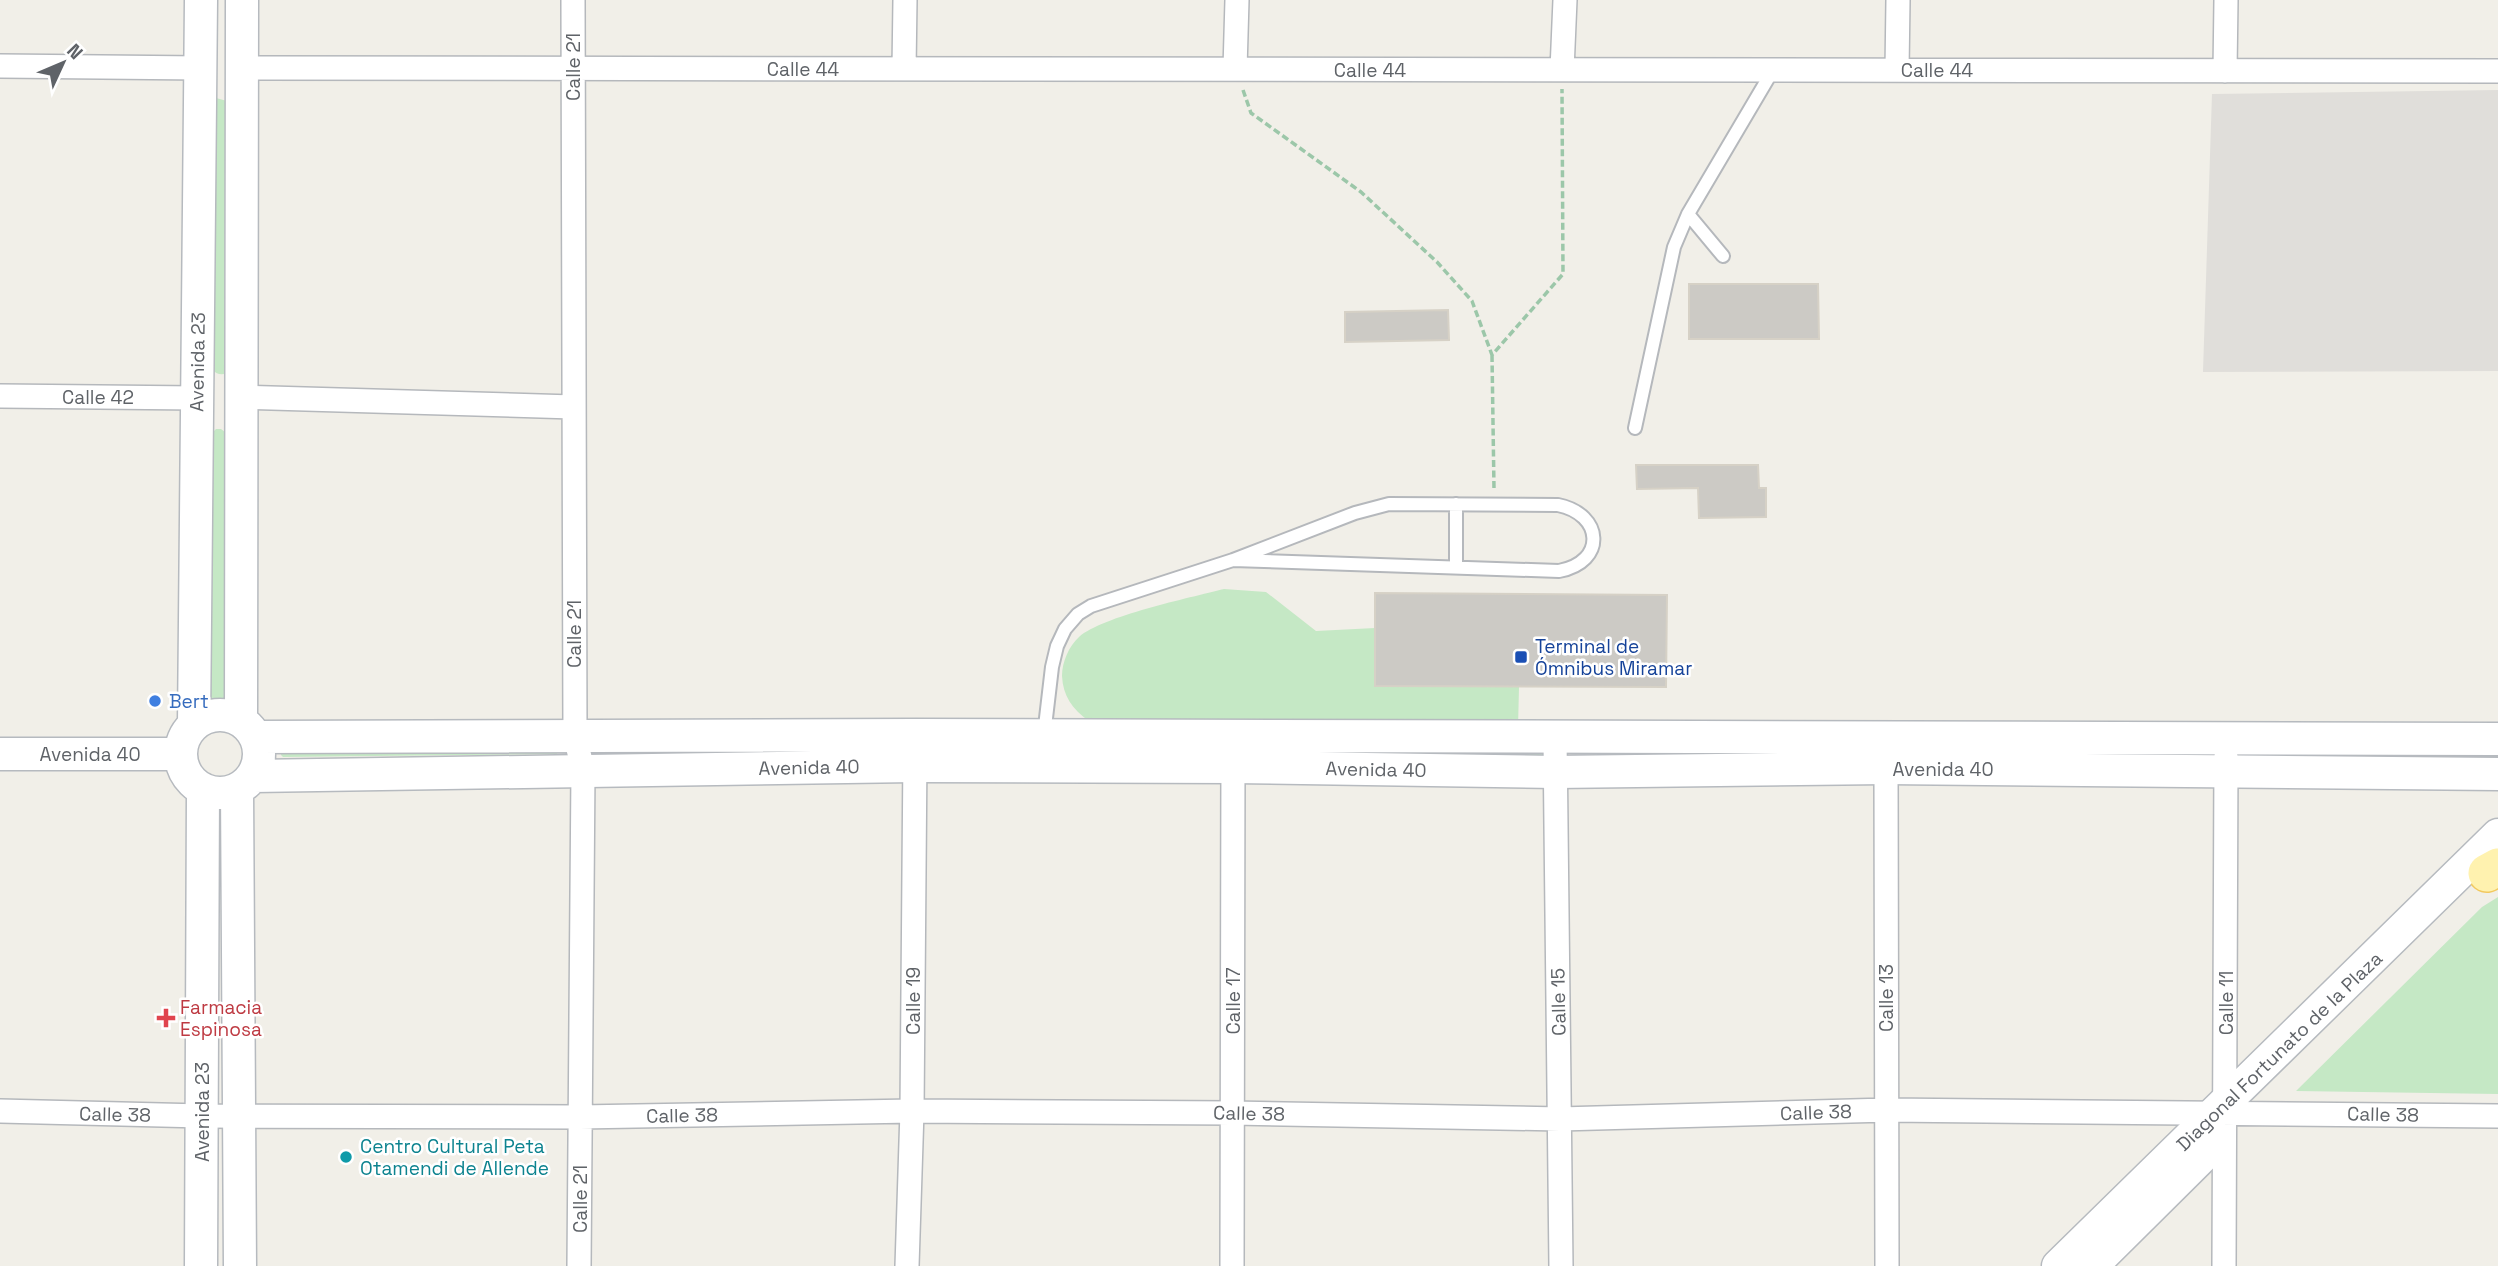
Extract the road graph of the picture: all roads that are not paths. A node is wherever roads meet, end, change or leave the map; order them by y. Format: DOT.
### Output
graph roads {
  1 [pos="201,0"];
  2 [pos="242,0"];
  3 [pos="573,0"];
  4 [pos="905,0"];
  5 [pos="1237,0"];
  6 [pos="1565,0"];
  7 [pos="1898,0"];
  8 [pos="2226,0"];
  9 [pos="0,66"];
  10 [pos="202,68"];
  11 [pos="242,68"];
  12 [pos="573,68"];
  13 [pos="904,69"];
  14 [pos="1235,69"];
  15 [pos="1562,70"];
  16 [pos="1773,70"];
  17 [pos="1897,70"];
  18 [pos="2225,71"];
  19 [pos="2498,71"];
  20 [pos="1688,214"];
  21 [pos="1723,256"];
  22 [pos="0,396"];
  23 [pos="240,397"];
  24 [pos="197,398"];
  25 [pos="573,407"];
  26 [pos="1635,428"];
  27 [pos="1455,505"];
  28 [pos="1233,560"];
  29 [pos="1456,567"];
  30 [pos="194,724"];
  31 [pos="248,728"];
  32 [pos="575,736"];
  33 [pos="1555,738"];
  34 [pos="1908,738"];
  35 [pos="2498,739"];
  36 [pos="915,751"];
  37 [pos="1043,751"];
  38 [pos="1233,751"];
  39 [pos="0,754"];
  40 [pos="181,754"];
  41 [pos="2226,755"];
  42 [pos="1886,768"];
  43 [pos="583,770"];
  44 [pos="1555,772"];
  45 [pos="2498,774"];
  46 [pos="245,783"];
  47 [pos="203,789"];
  48 [pos="2498,835"];
  49 [pos="2494,867"];
  50 [pos="1887,1110"];
  51 [pos="0,1111"];
  52 [pos="912,1111"];
  53 [pos="1233,1113"];
  54 [pos="2227,1115"];
  55 [pos="202,1116"];
  56 [pos="240,1116"];
  57 [pos="2498,1116"];
  58 [pos="580,1117"];
  59 [pos="1560,1119"];
  60 [pos="201,1266"];
  61 [pos="240,1266"];
  62 [pos="579,1266"];
  63 [pos="907,1266"];
  64 [pos="1232,1266"];
  65 [pos="1561,1266"];
  66 [pos="1887,1266"];
  67 [pos="2058,1266"];
  68 [pos="2092,1266"];
  69 [pos="2224,1266"];
  1 -- 10 [label="main road, Avenida 23"];
  2 -- 11 [label="main road"];
  3 -- 12 [label="street, Calle 21"];
  4 -- 13 [label="street"];
  5 -- 14 [label="street"];
  6 -- 15 [label="street"];
  7 -- 17 [label="street"];
  8 -- 18 [label="street"];
  9 -- 10 [label="street"];
  10 -- 11 [label="main road"];
  10 -- 24 [label="main road, Avenida 23"];
  11 -- 12 [label="street, Calle 44"];
  11 -- 23 [label="main road"];
  12 -- 13 [label="street, Calle 44"];
  12 -- 25 [label="street, Calle 21"];
  13 -- 14 [label="street, Calle 44"];
  14 -- 15 [label="street, Calle 44"];
  15 -- 16 [label="street, Calle 44"];
  16 -- 17 [label="street, Calle 44"];
  16 -- 20 [label="lane"];
  17 -- 18 [label="street, Calle 44"];
  18 -- 19 [label="street, Calle 44"];
  20 -- 21 [label="lane"];
  20 -- 26 [label="lane"];
  22 -- 24 [label="street, Calle 42"];
  23 -- 24 [label="main road"];
  23 -- 25 [label="street"];
  23 -- 31 [label="main road"];
  24 -- 30 [label="main road, Avenida 23"];
  25 -- 32 [label="street, Calle 21"];
  27 -- 28 [label="lane"];
  27 -- 29 [label="lane"];
  27 -- 29 [label="lane"];
  28 -- 29 [label="lane"];
  28 -- 37 [label="lane"];
  30 -- 31 [label="main road, Avenida 40"];
  30 -- 40 [label="main road"];
  31 -- 32 [label="main road, Avenida 40"];
  31 -- 46 [label="main road"];
  32 -- 36 [label="main road, Avenida 40"];
  32 -- 43 [label="street, Calle 21"];
  33 -- 34 [label="main road, Avenida 40"];
  33 -- 38 [label="main road, Avenida 40"];
  33 -- 44 [label="street, Calle 15"];
  34 -- 41 [label="main road, Avenida 40"];
  34 -- 42 [label="street"];
  35 -- 41 [label="main road, Avenida 40"];
  36 -- 37 [label="main road, Avenida 40"];
  36 -- 43 [label="main road, Avenida 40"];
  36 -- 52 [label="street, Calle 19"];
  37 -- 38 [label="main road, Avenida 40"];
  38 -- 44 [label="main road, Avenida 40"];
  38 -- 53 [label="street, Calle 17"];
  39 -- 40 [label="main road, Avenida 40"];
  40 -- 47 [label="main road"];
  41 -- 42 [label="main road, Avenida 40"];
  41 -- 45 [label="main road, Avenida 40"];
  41 -- 54 [label="street, Calle 11"];
  42 -- 44 [label="main road, Avenida 40"];
  42 -- 50 [label="street, Calle 13"];
  43 -- 46 [label="main road, Avenida 40"];
  43 -- 58 [label="street, Calle 21"];
  44 -- 59 [label="street, Calle 15"];
  46 -- 47 [label="main road, Avenida 40"];
  46 -- 56 [label="main road, Avenida 23"];
  47 -- 55 [label="main road, Avenida 23"];
  48 -- 54 [label="main road, Diagonal Fortunato de la Plaza"];
  49 -- 54 [label="main road, Diagonal Fortunato de la Plaza"];
  50 -- 54 [label="street, Calle 38"];
  50 -- 59 [label="street, Calle 38"];
  50 -- 66 [label="street, Calle 13"];
  51 -- 55 [label="street, Calle 38"];
  52 -- 53 [label="street, Calle 38"];
  52 -- 58 [label="street, Calle 38"];
  52 -- 63 [label="street, Calle 19"];
  53 -- 59 [label="street, Calle 38"];
  53 -- 64 [label="street, Calle 17"];
  54 -- 57 [label="street, Calle 38"];
  54 -- 67 [label="main road, Diagonal Fortunato de la Plaza"];
  54 -- 68 [label="main road, Diagonal Fortunato de la Plaza"];
  54 -- 69 [label="street, Calle 11"];
  55 -- 56 [label="street, Calle 38"];
  55 -- 60 [label="main road, Avenida 23"];
  56 -- 58 [label="street, Calle 38"];
  56 -- 61 [label="main road, Avenida 23"];
  58 -- 62 [label="street, Calle 21"];
  59 -- 65 [label="street, Calle 15"];
}
